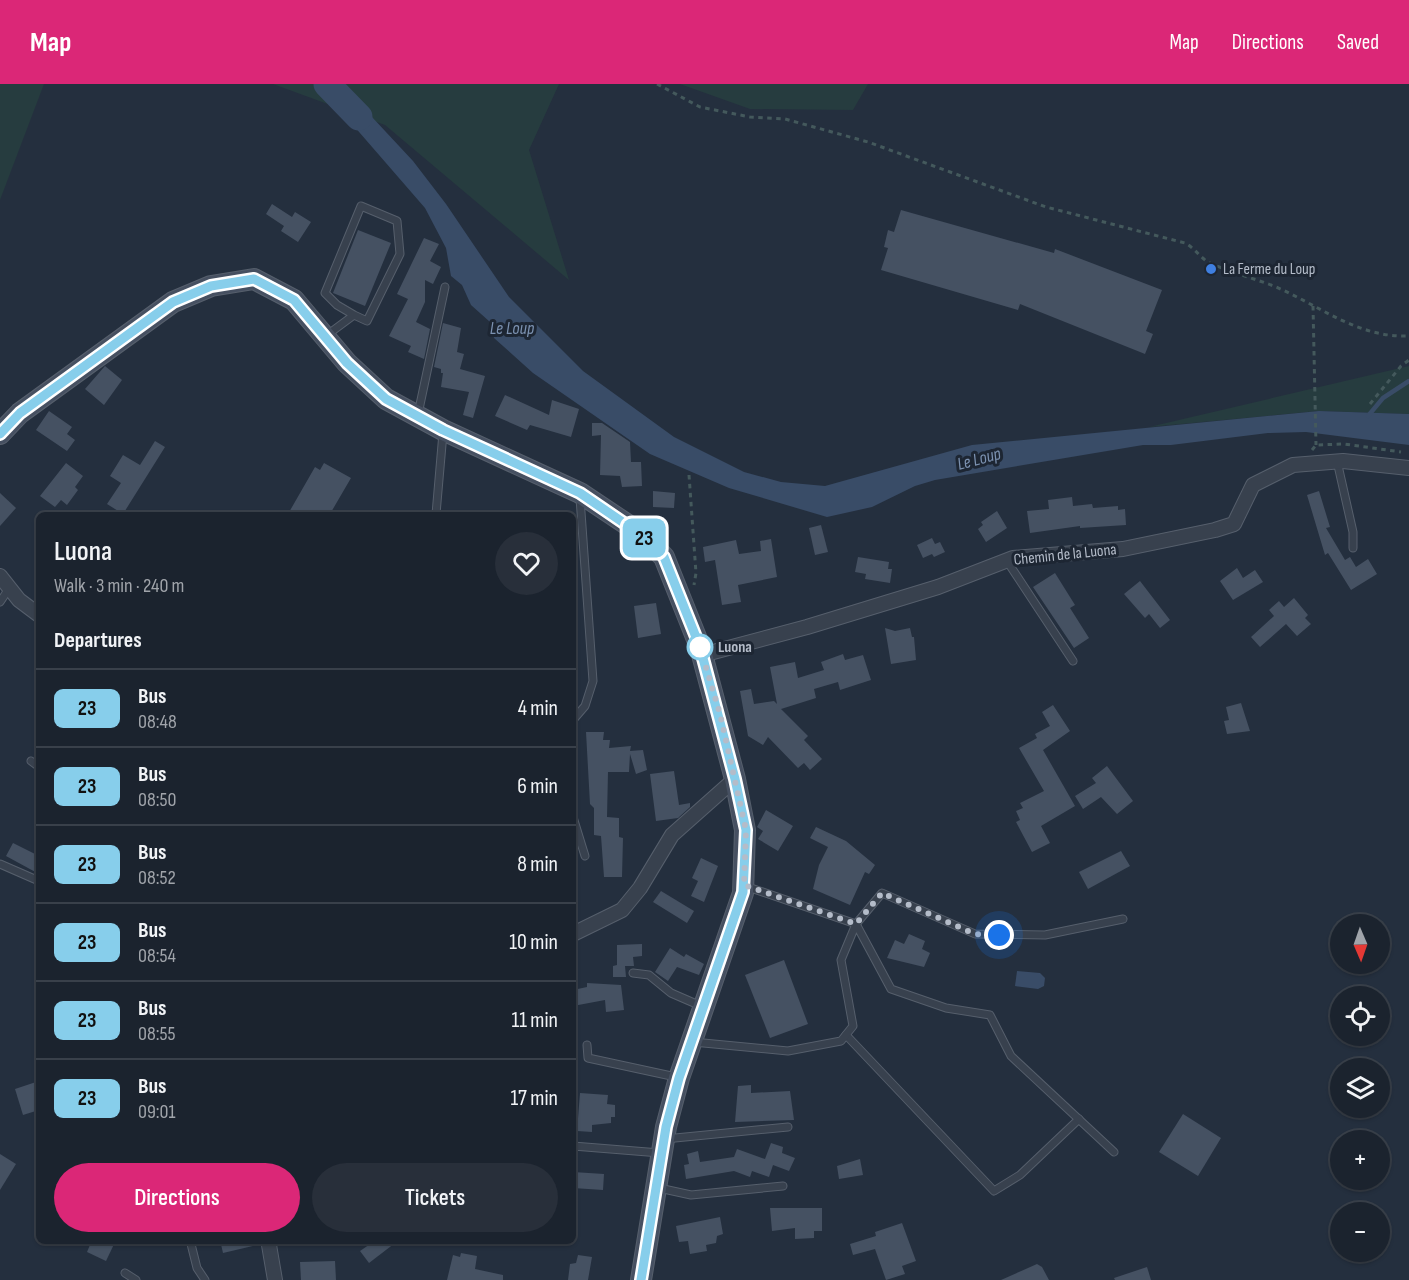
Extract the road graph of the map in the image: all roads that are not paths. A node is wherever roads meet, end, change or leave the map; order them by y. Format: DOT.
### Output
graph roads {
  1 [pos="445,287"];
  2 [pos="354,315"];
  3 [pos="324,336"];
  4 [pos="418,417"];
  5 [pos="443,430"];
  6 [pos="0,434"];
  7 [pos="1336,461"];
  8 [pos="1409,468"];
  9 [pos="580,493"];
  10 [pos="436,512"];
  11 [pos="1353,548"];
  12 [pos="1007,561"];
  13 [pos="0,576"];
  14 [pos="10,587"];
  15 [pos="0,602"];
  16 [pos="36,613"];
  17 [pos="702,655"];
  18 [pos="1073,661"];
  19 [pos="576,716"];
  20 [pos="31,761"];
  21 [pos="36,765"];
  22 [pos="735,779"];
  23 [pos="576,827"];
  24 [pos="585,856"];
  25 [pos="0,864"];
  26 [pos="36,880"];
  27 [pos="744,885"];
  28 [pos="1123,920"];
  29 [pos="856,924"];
  30 [pos="576,933"];
  31 [pos="633,973"];
  32 [pos="703,1007"];
  33 [pos="846,1035"];
  34 [pos="691,1042"];
  35 [pos="586,1045"];
  36 [pos="679,1078"];
  37 [pos="1078,1119"];
  38 [pos="788,1127"];
  39 [pos="576,1146"];
  40 [pos="663,1146"];
  41 [pos="1114,1152"];
  42 [pos="783,1186"];
  43 [pos="656,1188"];
  44 [pos="191,1244"];
  45 [pos="270,1244"];
  46 [pos="125,1273"];
  47 [pos="136,1280"];
  48 [pos="205,1280"];
  49 [pos="275,1280"];
  50 [pos="641,1280"];
  1 -- 4 [label="lane"];
  2 -- 2 [label="lane"];
  2 -- 3 [label="lane"];
  3 -- 4 [label="street"];
  3 -- 6 [label="street"];
  4 -- 5 [label="street"];
  5 -- 9 [label="street"];
  5 -- 10 [label="lane"];
  7 -- 8 [label="street, Chemin de la Luona"];
  7 -- 11 [label="lane"];
  7 -- 12 [label="street, Chemin de la Luona"];
  9 -- 17 [label="street"];
  9 -- 19 [label="lane"];
  12 -- 17 [label="street, Chemin de la Luona"];
  12 -- 18 [label="lane"];
  13 -- 14 [label="street"];
  14 -- 15 [label="lane"];
  14 -- 16 [label="street"];
  17 -- 22 [label="street"];
  20 -- 21 [label="lane"];
  22 -- 27 [label="street"];
  22 -- 30 [label="street"];
  23 -- 24 [label="lane"];
  25 -- 26 [label="lane"];
  27 -- 29 [label="lane"];
  27 -- 32 [label="street"];
  28 -- 29 [label="lane"];
  29 -- 33 [label="lane"];
  29 -- 37 [label="lane"];
  31 -- 32 [label="lane"];
  32 -- 34 [label="street"];
  33 -- 34 [label="lane"];
  33 -- 37 [label="lane"];
  34 -- 36 [label="street"];
  35 -- 36 [label="lane"];
  36 -- 40 [label="street"];
  37 -- 41 [label="lane"];
  38 -- 40 [label="lane"];
  39 -- 40 [label="lane"];
  40 -- 43 [label="street"];
  42 -- 43 [label="lane"];
  43 -- 50 [label="street"];
  44 -- 48 [label="lane"];
  45 -- 49 [label="street"];
  46 -- 47 [label="lane"];
}
